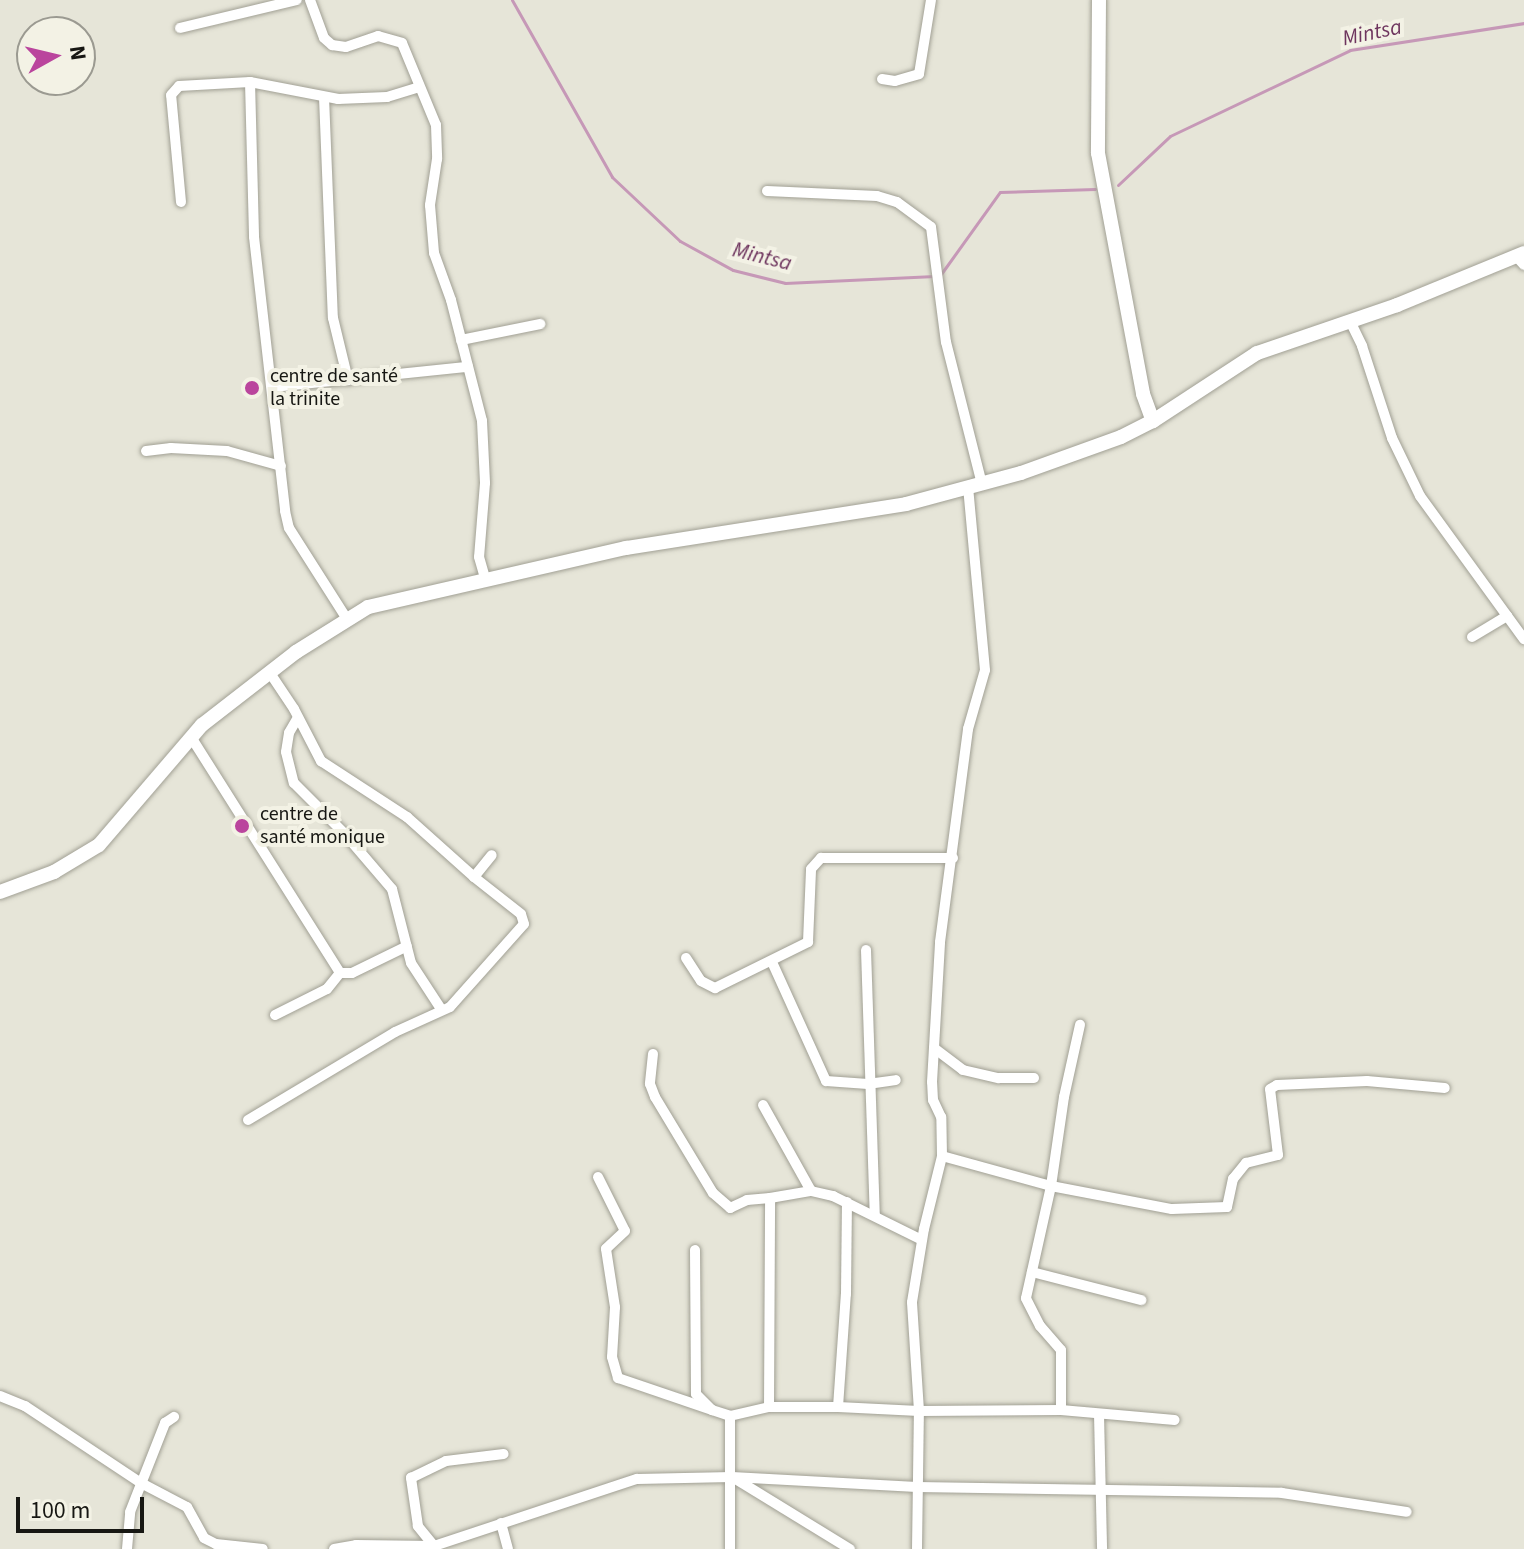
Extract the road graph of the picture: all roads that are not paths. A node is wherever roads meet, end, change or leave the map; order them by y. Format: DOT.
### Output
graph roads {
  1 [pos="297,0"];
  2 [pos="310,0"];
  3 [pos="931,0"];
  4 [pos="1099,0"];
  5 [pos="180,28"];
  6 [pos="882,79"];
  7 [pos="250,82"];
  8 [pos="419,87"];
  9 [pos="324,97"];
  10 [pos="767,191"];
  11 [pos="181,202"];
  12 [pos="1521,258"];
  13 [pos="1350,321"];
  14 [pos="540,324"];
  15 [pos="461,340"];
  16 [pos="468,367"];
  17 [pos="348,380"];
  18 [pos="273,387"];
  19 [pos="1153,421"];
  20 [pos="146,451"];
  21 [pos="281,466"];
  22 [pos="975,486"];
  23 [pos="485,578"];
  24 [pos="1507,616"];
  25 [pos="347,619"];
  26 [pos="1472,637"];
  27 [pos="1524,639"];
  28 [pos="270,673"];
  29 [pos="297,719"];
  30 [pos="191,737"];
  31 [pos="492,855"];
  32 [pos="953,858"];
  33 [pos="474,877"];
  34 [pos="0,892"];
  35 [pos="407,946"];
  36 [pos="866,950"];
  37 [pos="686,958"];
  38 [pos="772,962"];
  39 [pos="340,973"];
  40 [pos="441,1009"];
  41 [pos="275,1015"];
  42 [pos="1080,1025"];
  43 [pos="934,1048"];
  44 [pos="653,1054"];
  45 [pos="1034,1078"];
  46 [pos="896,1080"];
  47 [pos="868,1084"];
  48 [pos="1445,1088"];
  49 [pos="763,1105"];
  50 [pos="248,1120"];
  51 [pos="942,1156"];
  52 [pos="598,1177"];
  53 [pos="1051,1186"];
  54 [pos="811,1191"];
  55 [pos="770,1198"];
  56 [pos="847,1202"];
  57 [pos="875,1216"];
  58 [pos="922,1240"];
  59 [pos="695,1250"];
  60 [pos="1032,1272"];
  61 [pos="1141,1300"];
  62 [pos="0,1396"];
  63 [pos="769,1407"];
  64 [pos="838,1407"];
  65 [pos="712,1410"];
  66 [pos="1061,1410"];
  67 [pos="919,1411"];
  68 [pos="1099,1414"];
  69 [pos="730,1416"];
  70 [pos="174,1417"];
  71 [pos="1175,1420"];
  72 [pos="504,1454"];
  73 [pos="732,1477"];
  74 [pos="141,1483"];
  75 [pos="917,1487"];
  76 [pos="1101,1489"];
  77 [pos="1407,1512"];
  78 [pos="501,1523"];
  79 [pos="202,1544"];
  80 [pos="434,1546"];
  81 [pos="127,1549"];
  82 [pos="263,1549"];
  83 [pos="334,1549"];
  84 [pos="508,1549"];
  85 [pos="730,1549"];
  86 [pos="850,1549"];
  87 [pos="917,1549"];
  88 [pos="1102,1549"];
  1 -- 5 [label="street"];
  2 -- 8 [label="street"];
  3 -- 6 [label="street"];
  4 -- 19 [label="main road"];
  7 -- 9 [label="street"];
  7 -- 11 [label="street"];
  7 -- 18 [label="street"];
  8 -- 9 [label="street"];
  8 -- 15 [label="street"];
  9 -- 17 [label="street"];
  10 -- 22 [label="street"];
  12 -- 13 [label="main road"];
  13 -- 19 [label="main road"];
  13 -- 24 [label="street"];
  14 -- 15 [label="street"];
  15 -- 16 [label="street"];
  16 -- 17 [label="street"];
  16 -- 23 [label="street"];
  17 -- 18 [label="street"];
  18 -- 21 [label="street"];
  19 -- 22 [label="main road"];
  20 -- 21 [label="street"];
  21 -- 25 [label="street"];
  22 -- 23 [label="main road"];
  22 -- 32 [label="street"];
  23 -- 25 [label="main road"];
  24 -- 26 [label="street"];
  24 -- 27 [label="street"];
  25 -- 28 [label="main road"];
  28 -- 29 [label="street"];
  28 -- 30 [label="main road"];
  29 -- 33 [label="street"];
  29 -- 35 [label="street"];
  30 -- 34 [label="main road"];
  30 -- 39 [label="street"];
  31 -- 33 [label="street"];
  32 -- 38 [label="street"];
  32 -- 43 [label="street"];
  33 -- 40 [label="street"];
  35 -- 39 [label="street"];
  35 -- 40 [label="street"];
  36 -- 47 [label="street"];
  37 -- 38 [label="street"];
  38 -- 47 [label="street"];
  39 -- 41 [label="street"];
  40 -- 50 [label="street"];
  42 -- 53 [label="street"];
  43 -- 45 [label="street"];
  43 -- 51 [label="street"];
  44 -- 55 [label="street"];
  46 -- 47 [label="street"];
  47 -- 57 [label="street"];
  48 -- 53 [label="street"];
  49 -- 54 [label="street"];
  51 -- 53 [label="street"];
  51 -- 58 [label="street"];
  52 -- 65 [label="street"];
  53 -- 60 [label="street"];
  54 -- 55 [label="street"];
  54 -- 56 [label="street"];
  55 -- 63 [label="street"];
  56 -- 57 [label="street"];
  56 -- 64 [label="street"];
  57 -- 58 [label="street"];
  58 -- 67 [label="street"];
  59 -- 65 [label="street"];
  60 -- 61 [label="street"];
  60 -- 66 [label="street"];
  62 -- 74 [label="street"];
  63 -- 64 [label="street"];
  63 -- 69 [label="street"];
  64 -- 67 [label="street"];
  65 -- 69 [label="street"];
  66 -- 67 [label="street"];
  66 -- 68 [label="street"];
  67 -- 75 [label="street"];
  68 -- 71 [label="street"];
  68 -- 76 [label="street"];
  69 -- 73 [label="street"];
  70 -- 74 [label="street"];
  72 -- 80 [label="street"];
  73 -- 75 [label="street"];
  73 -- 78 [label="street"];
  73 -- 85 [label="street"];
  73 -- 86 [label="street"];
  74 -- 79 [label="street"];
  74 -- 81 [label="street"];
  75 -- 76 [label="street"];
  75 -- 87 [label="street"];
  76 -- 77 [label="street"];
  76 -- 88 [label="street"];
  78 -- 80 [label="street"];
  78 -- 84 [label="street"];
  79 -- 82 [label="street"];
  80 -- 83 [label="street"];
}
